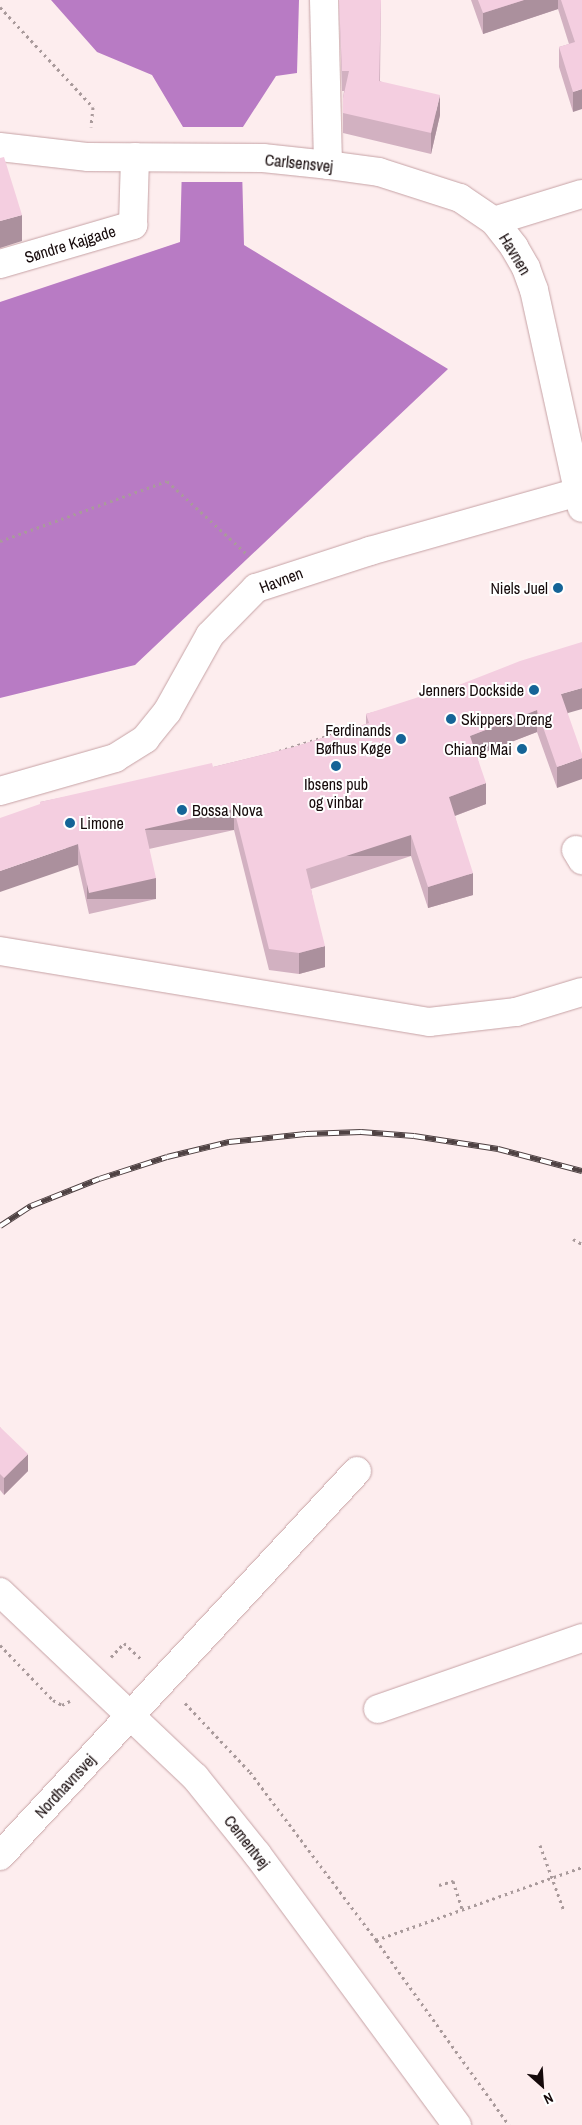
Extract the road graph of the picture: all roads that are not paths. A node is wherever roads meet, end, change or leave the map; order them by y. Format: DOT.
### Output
graph roads {
  1 [pos="324,0"];
  2 [pos="0,147"];
  3 [pos="143,157"];
  4 [pos="328,165"];
  5 [pos="582,194"];
  6 [pos="494,222"];
  7 [pos="0,264"];
  8 [pos="580,500"];
  9 [pos="0,791"];
  10 [pos="0,951"];
  11 [pos="582,992"];
  12 [pos="357,1471"];
  13 [pos="0,1592"];
  14 [pos="582,1638"];
  15 [pos="378,1709"];
  16 [pos="131,1716"];
  17 [pos="0,1856"];
  18 [pos="457,2125"];
  1 -- 4 [label="street"];
  2 -- 3 [label="street, Carlsensvej"];
  3 -- 4 [label="street, Carlsensvej"];
  3 -- 7 [label="street, Søndre Kajgade"];
  4 -- 6 [label="street, Carlsensvej"];
  5 -- 6 [label="street"];
  6 -- 8 [label="street, Havnen"];
  8 -- 9 [label="street, Havnen"];
  10 -- 11 [label="street"];
  12 -- 16 [label="street, Nordhavnsvej"];
  13 -- 16 [label="street, Cementvej"];
  14 -- 15 [label="street"];
  16 -- 17 [label="street, Nordhavnsvej"];
  16 -- 18 [label="street, Cementvej"];
}
